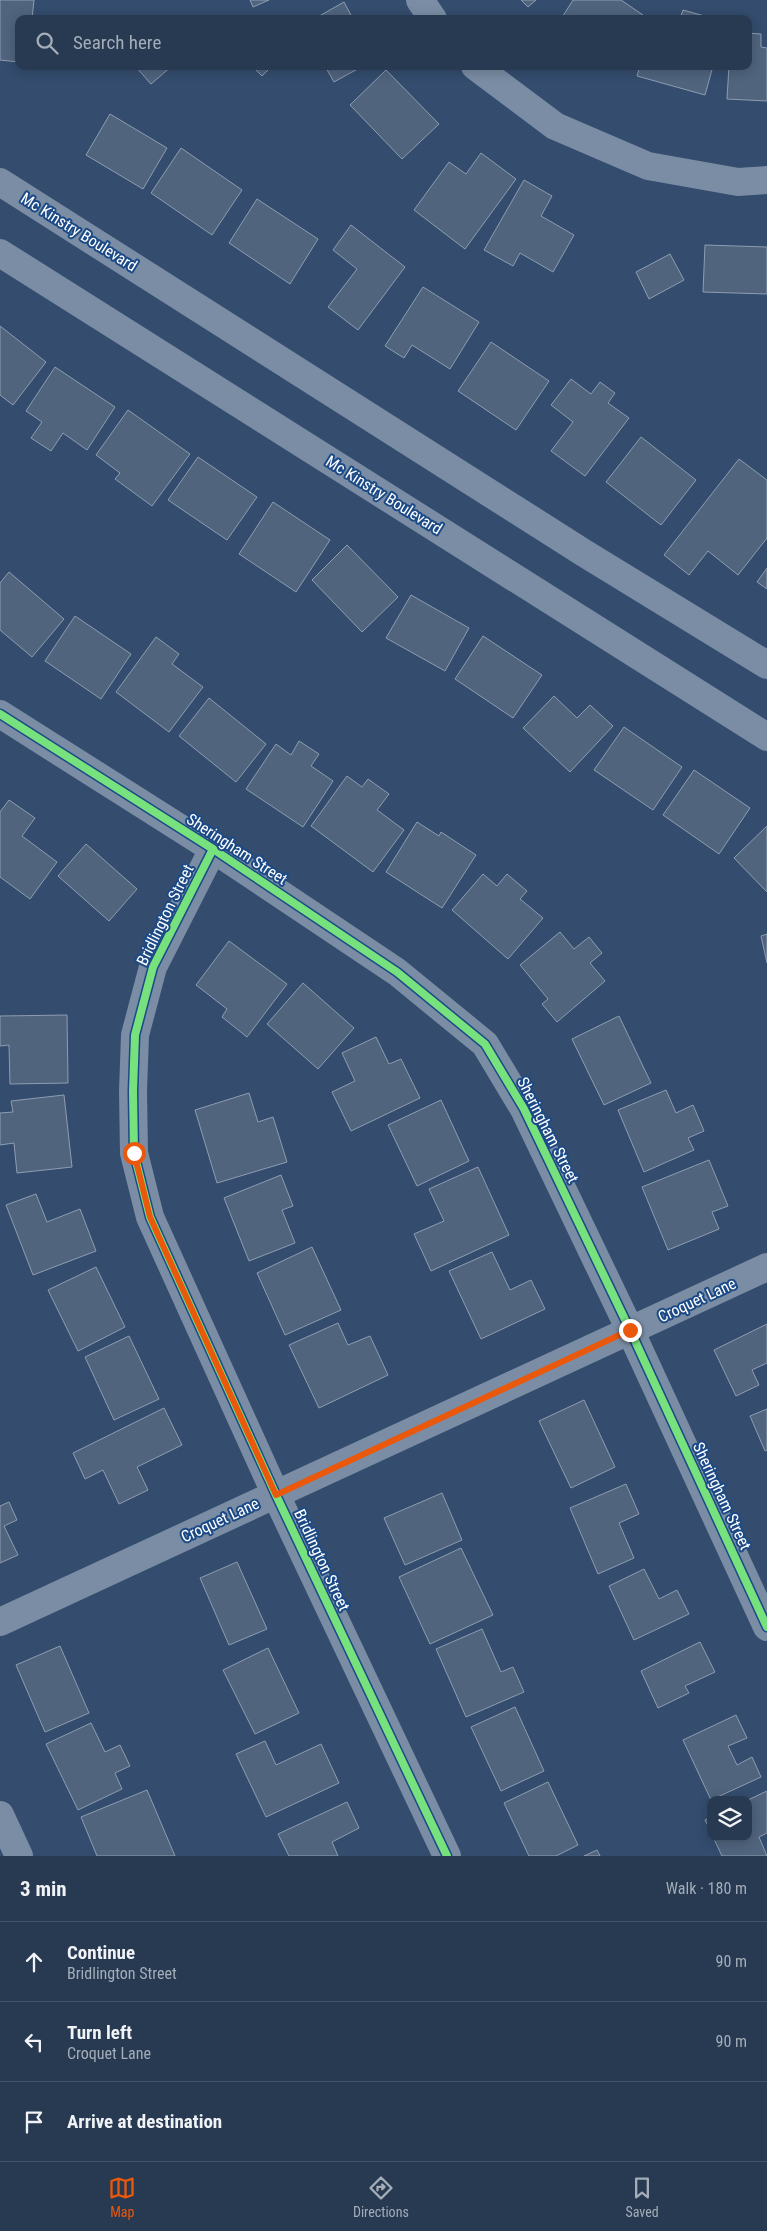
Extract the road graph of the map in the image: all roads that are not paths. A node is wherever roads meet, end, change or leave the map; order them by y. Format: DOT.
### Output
graph roads {
  1 [pos="420,0"];
  2 [pos="430,15"];
  3 [pos="480,70"];
  4 [pos="767,180"];
  5 [pos="0,182"];
  6 [pos="0,253"];
  7 [pos="767,666"];
  8 [pos="0,714"];
  9 [pos="767,737"];
  10 [pos="213,849"];
  11 [pos="767,1267"];
  12 [pos="630,1330"];
  13 [pos="276,1495"];
  14 [pos="0,1622"];
  15 [pos="767,1627"];
  16 [pos="0,1815"];
  17 [pos="19,1856"];
  18 [pos="447,1856"];
  1 -- 2 [label="street"];
  3 -- 4 [label="street"];
  5 -- 7 [label="street, Mc Kinstry Boulevard"];
  6 -- 9 [label="street, Mc Kinstry Boulevard"];
  8 -- 10 [label="street, Sheringham Street"];
  10 -- 12 [label="street, Sheringham Street"];
  10 -- 13 [label="street, Bridlington Street"];
  11 -- 12 [label="street, Croquet Lane"];
  12 -- 13 [label="street, Croquet Lane"];
  12 -- 15 [label="street, Sheringham Street"];
  13 -- 14 [label="street, Croquet Lane"];
  13 -- 18 [label="street, Bridlington Street"];
  16 -- 17 [label="street"];
}
